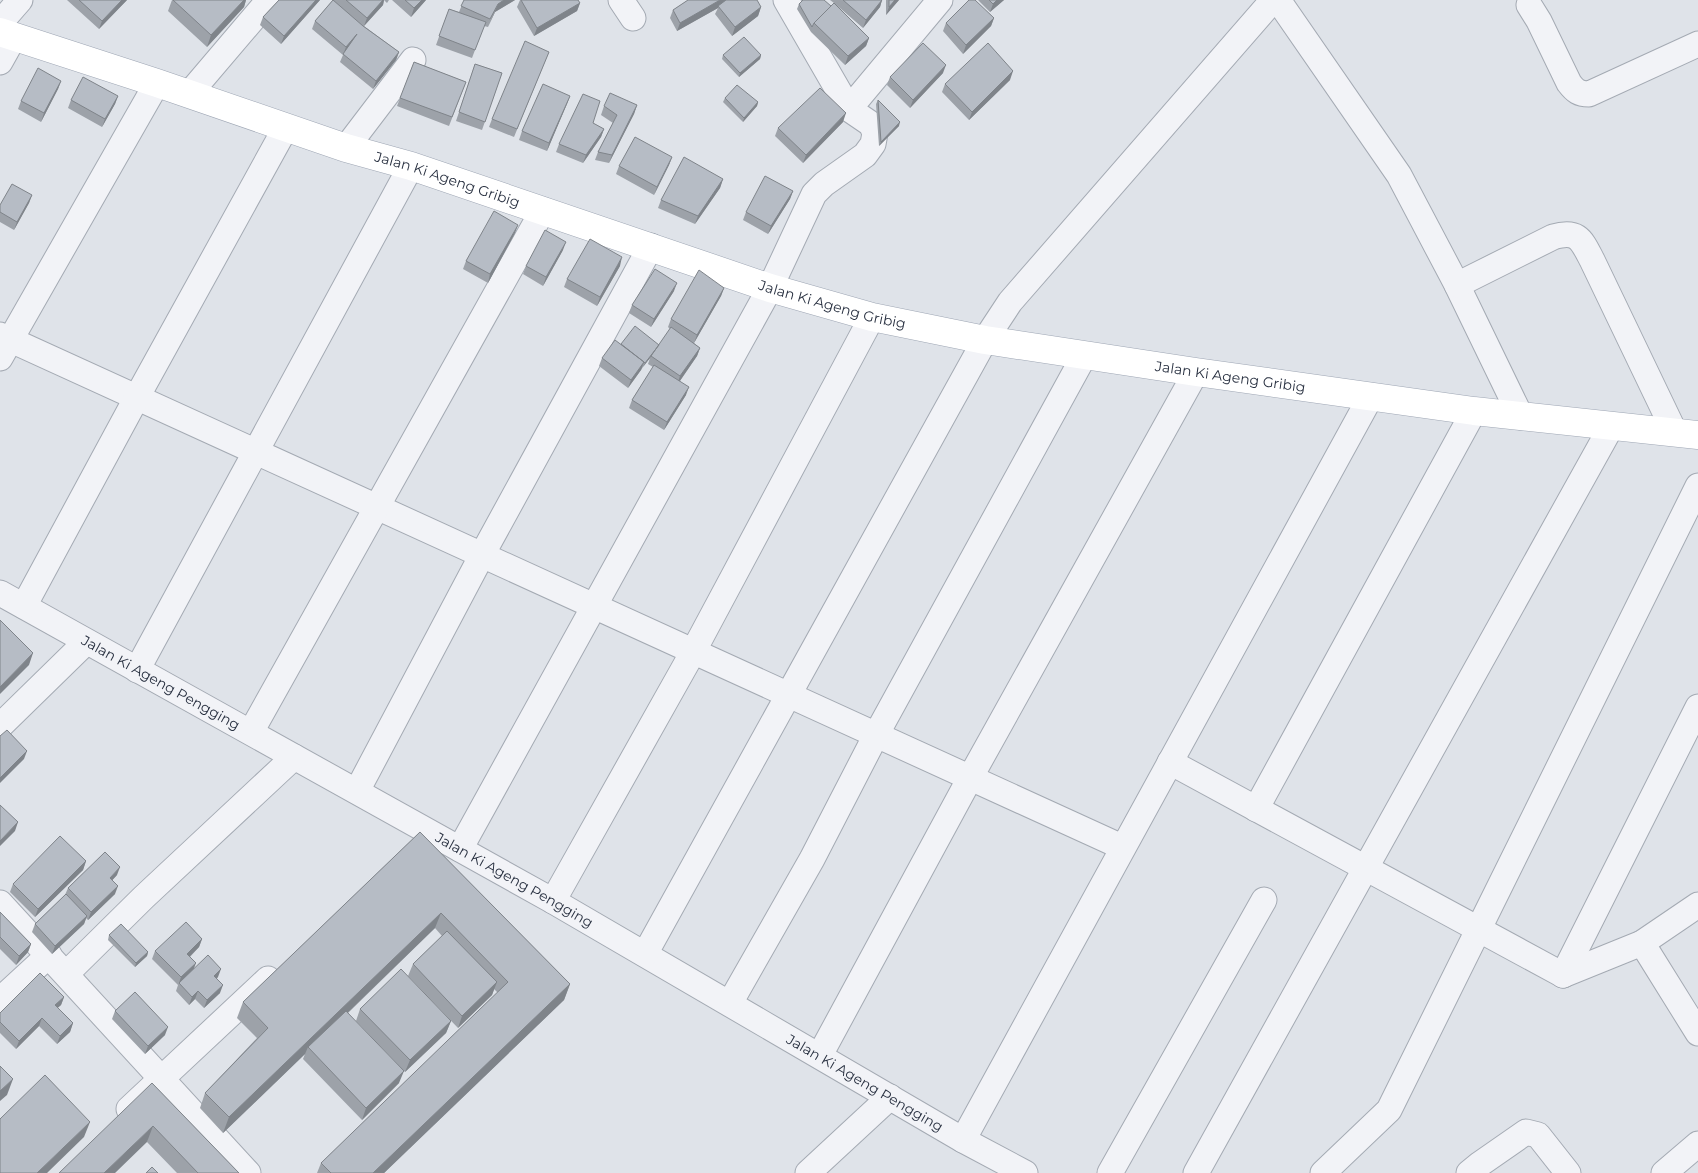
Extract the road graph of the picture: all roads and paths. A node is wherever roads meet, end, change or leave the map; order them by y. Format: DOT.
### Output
graph roads {
  1 [pos="20,0"];
  2 [pos="786,0"];
  3 [pos="940,0"];
  4 [pos="1273,0"];
  5 [pos="1278,0"];
  6 [pos="265,1"];
  7 [pos="1529,5"];
  8 [pos="5,31"];
  9 [pos="1698,44"];
  10 [pos="413,60"];
  11 [pos="0,62"];
  12 [pos="157,83"];
  13 [pos="189,94"];
  14 [pos="849,110"];
  15 [pos="286,127"];
  16 [pos="346,148"];
  17 [pos="411,166"];
  18 [pos="543,210"];
  19 [pos="651,246"];
  20 [pos="1457,285"];
  21 [pos="770,288"];
  22 [pos="872,317"];
  23 [pos="985,340"];
  24 [pos="3,344"];
  25 [pos="1084,356"];
  26 [pos="1196,372"];
  27 [pos="1371,396"];
  28 [pos="136,397"];
  29 [pos="1474,411"];
  30 [pos="1521,417"];
  31 [pos="1611,427"];
  32 [pos="1687,434"];
  33 [pos="255,451"];
  34 [pos="1698,486"];
  35 [pos="377,507"];
  36 [pos="482,555"];
  37 [pos="0,593"];
  38 [pos="24,606"];
  39 [pos="594,606"];
  40 [pos="86,642"];
  41 [pos="693,652"];
  42 [pos="137,670"];
  43 [pos="789,695"];
  44 [pos="1698,707"];
  45 [pos="0,726"];
  46 [pos="251,732"];
  47 [pos="876,735"];
  48 [pos="294,757"];
  49 [pos="1170,762"];
  50 [pos="970,778"];
  51 [pos="357,791"];
  52 [pos="1256,809"];
  53 [pos="1122,847"];
  54 [pos="460,848"];
  55 [pos="1365,868"];
  56 [pos="553,900"];
  57 [pos="1264,900"];
  58 [pos="0,903"];
  59 [pos="1698,905"];
  60 [pos="1478,930"];
  61 [pos="1642,943"];
  62 [pos="645,954"];
  63 [pos="49,955"];
  64 [pos="283,965"];
  65 [pos="66,974"];
  66 [pos="1563,976"];
  67 [pos="0,1000"];
  68 [pos="730,1003"];
  69 [pos="1698,1033"];
  70 [pos="820,1055"];
  71 [pos="160,1079"];
  72 [pos="890,1097"];
  73 [pos="111,1126"];
  74 [pos="963,1140"];
  75 [pos="1698,1144"];
  76 [pos="248,1173"];
  77 [pos="808,1173"];
  78 [pos="1025,1173"];
  79 [pos="1110,1173"];
  80 [pos="1196,1173"];
  81 [pos="1323,1173"];
  82 [pos="1469,1173"];
  83 [pos="1568,1173"];
  84 [pos="1664,1173"];
  1 -- 8 [label="street"];
  2 -- 14 [label="street"];
  3 -- 14 [label="street"];
  4 -- 23 [label="street"];
  5 -- 20 [label="street"];
  6 -- 13 [label="street"];
  7 -- 9 [label="street"];
  8 -- 11 [label="street"];
  8 -- 12 [label="main road, Jalan Ki Ageng Gribig"];
  10 -- 16 [label="street"];
  12 -- 13 [label="main road, Jalan Ki Ageng Gribig"];
  12 -- 24 [label="street"];
  13 -- 15 [label="main road, Jalan Ki Ageng Gribig"];
  14 -- 21 [label="street"];
  15 -- 16 [label="main road, Jalan Ki Ageng Gribig"];
  15 -- 28 [label="street"];
  16 -- 17 [label="main road, Jalan Ki Ageng Gribig"];
  17 -- 18 [label="main road, Jalan Ki Ageng Gribig"];
  17 -- 33 [label="street"];
  18 -- 19 [label="main road, Jalan Ki Ageng Gribig"];
  18 -- 35 [label="street"];
  19 -- 21 [label="main road, Jalan Ki Ageng Gribig"];
  19 -- 36 [label="street"];
  20 -- 30 [label="street"];
  20 -- 32 [label="street"];
  21 -- 22 [label="main road, Jalan Ki Ageng Gribig"];
  21 -- 39 [label="street"];
  22 -- 23 [label="main road, Jalan Ki Ageng Gribig"];
  22 -- 41 [label="street"];
  23 -- 25 [label="main road, Jalan Ki Ageng Gribig"];
  23 -- 43 [label="street"];
  24 -- 28 [label="street"];
  25 -- 26 [label="main road, Jalan Ki Ageng Gribig"];
  25 -- 47 [label="street"];
  26 -- 27 [label="main road, Jalan Ki Ageng Gribig"];
  26 -- 50 [label="street"];
  27 -- 29 [label="main road, Jalan Ki Ageng Gribig"];
  27 -- 49 [label="street"];
  28 -- 33 [label="street"];
  28 -- 38 [label="street"];
  29 -- 30 [label="main road, Jalan Ki Ageng Gribig"];
  29 -- 52 [label="street"];
  30 -- 31 [label="main road, Jalan Ki Ageng Gribig"];
  31 -- 32 [label="main road, Jalan Ki Ageng Gribig"];
  31 -- 55 [label="street"];
  33 -- 35 [label="street"];
  33 -- 42 [label="street"];
  34 -- 60 [label="street"];
  35 -- 36 [label="street"];
  35 -- 46 [label="street"];
  36 -- 39 [label="street"];
  36 -- 51 [label="street"];
  37 -- 38 [label="street, Jalan Ki Ageng Pengging"];
  38 -- 40 [label="street, Jalan Ki Ageng Pengging"];
  39 -- 41 [label="street"];
  39 -- 54 [label="street"];
  40 -- 42 [label="street, Jalan Ki Ageng Pengging"];
  40 -- 45 [label="street"];
  41 -- 43 [label="street"];
  41 -- 56 [label="street"];
  42 -- 46 [label="street, Jalan Ki Ageng Pengging"];
  43 -- 47 [label="street"];
  43 -- 62 [label="street"];
  44 -- 66 [label="street"];
  46 -- 48 [label="street, Jalan Ki Ageng Pengging"];
  47 -- 50 [label="street"];
  47 -- 68 [label="street"];
  48 -- 51 [label="street, Jalan Ki Ageng Pengging"];
  48 -- 65 [label="street"];
  49 -- 52 [label="street"];
  49 -- 53 [label="street"];
  50 -- 53 [label="street"];
  50 -- 70 [label="street"];
  51 -- 54 [label="street, Jalan Ki Ageng Pengging"];
  52 -- 55 [label="street"];
  53 -- 74 [label="street"];
  54 -- 56 [label="street, Jalan Ki Ageng Pengging"];
  55 -- 60 [label="street"];
  55 -- 80 [label="street"];
  56 -- 62 [label="street, Jalan Ki Ageng Pengging"];
  57 -- 79 [label="street"];
  58 -- 63 [label="street"];
  59 -- 61 [label="street"];
  60 -- 66 [label="street"];
  60 -- 81 [label="street"];
  61 -- 66 [label="street"];
  61 -- 69 [label="street"];
  62 -- 68 [label="street, Jalan Ki Ageng Pengging"];
  63 -- 65 [label="street"];
  63 -- 67 [label="street"];
  64 -- 71 [label="street"];
  65 -- 71 [label="street"];
  68 -- 70 [label="street, Jalan Ki Ageng Pengging"];
  70 -- 72 [label="street, Jalan Ki Ageng Pengging"];
  71 -- 73 [label="street"];
  71 -- 76 [label="street"];
  72 -- 74 [label="street, Jalan Ki Ageng Pengging"];
  72 -- 77 [label="street"];
  74 -- 78 [label="street, Jalan Ki Ageng Pengging"];
  75 -- 84 [label="street"];
  82 -- 83 [label="street"];
}
